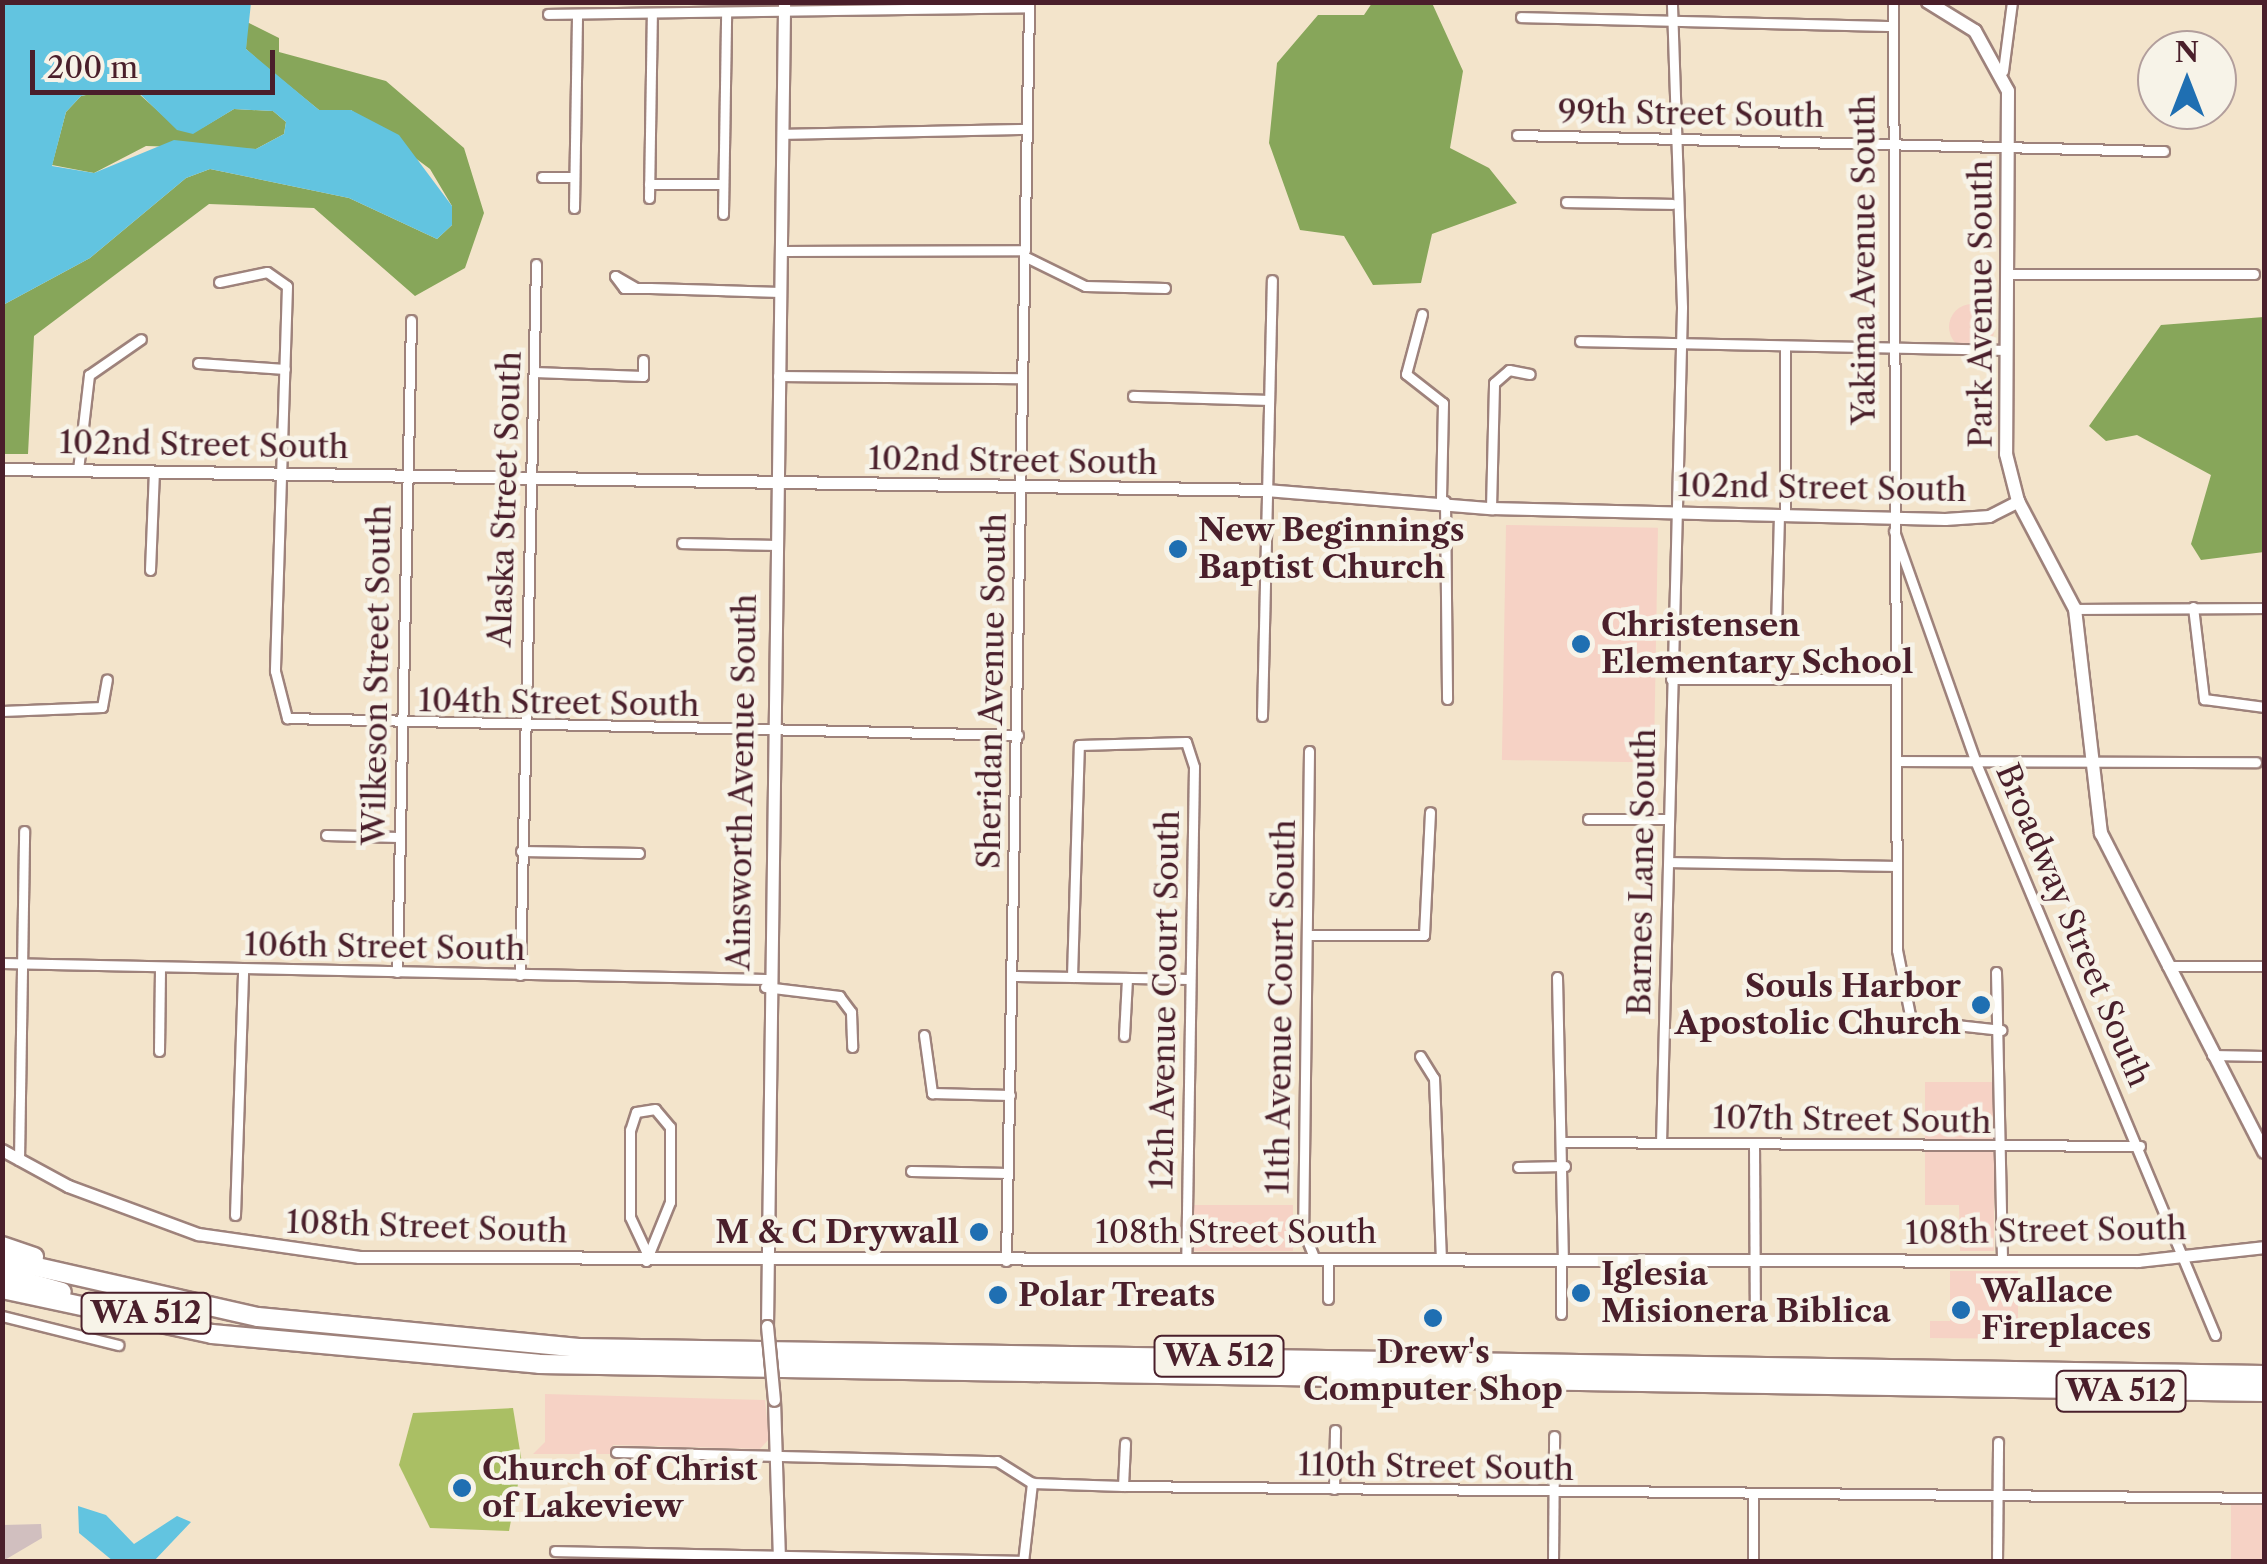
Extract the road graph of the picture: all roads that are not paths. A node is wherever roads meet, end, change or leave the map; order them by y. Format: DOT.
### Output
graph roads {
  1 [pos="1672,2"];
  2 [pos="1894,2"];
  3 [pos="1928,2"];
  4 [pos="2012,2"];
  5 [pos="1029,5"];
  6 [pos="784,6"];
  7 [pos="726,12"];
  8 [pos="652,13"];
  9 [pos="548,14"];
  10 [pos="577,14"];
  11 [pos="1521,17"];
  12 [pos="1672,18"];
  13 [pos="1892,26"];
  14 [pos="2003,71"];
  15 [pos="1027,128"];
  16 [pos="782,134"];
  17 [pos="1517,135"];
  18 [pos="1670,139"];
  19 [pos="1891,144"];
  20 [pos="2010,146"];
  21 [pos="2164,151"];
  22 [pos="542,177"];
  23 [pos="574,177"];
  24 [pos="649,184"];
  25 [pos="723,184"];
  26 [pos="649,198"];
  27 [pos="1566,202"];
  28 [pos="1672,204"];
  29 [pos="574,208"];
  30 [pos="723,214"];
  31 [pos="780,251"];
  32 [pos="1024,253"];
  33 [pos="536,264"];
  34 [pos="2008,274"];
  35 [pos="2254,274"];
  36 [pos="1272,280"];
  37 [pos="219,282"];
  38 [pos="636,288"];
  39 [pos="1165,288"];
  40 [pos="780,292"];
  41 [pos="1422,314"];
  42 [pos="411,320"];
  43 [pos="141,339"];
  44 [pos="1580,341"];
  45 [pos="1681,345"];
  46 [pos="1785,346"];
  47 [pos="1893,349"];
  48 [pos="2005,350"];
  49 [pos="643,360"];
  50 [pos="198,363"];
  51 [pos="285,369"];
  52 [pos="534,372"];
  53 [pos="1530,374"];
  54 [pos="778,376"];
  55 [pos="1022,378"];
  56 [pos="1134,396"];
  57 [pos="1266,400"];
  58 [pos="2,469"];
  59 [pos="78,470"];
  60 [pos="154,472"];
  61 [pos="284,475"];
  62 [pos="406,478"];
  63 [pos="529,480"];
  64 [pos="775,486"];
  65 [pos="1265,490"];
  66 [pos="1020,491"];
  67 [pos="1443,501"];
  68 [pos="2018,501"];
  69 [pos="1490,508"];
  70 [pos="1675,514"];
  71 [pos="1782,514"];
  72 [pos="1894,524"];
  73 [pos="682,542"];
  74 [pos="774,546"];
  75 [pos="150,570"];
  76 [pos="2193,608"];
  77 [pos="2264,608"];
  78 [pos="2075,609"];
  79 [pos="1776,629"];
  80 [pos="108,679"];
  81 [pos="1671,679"];
  82 [pos="1891,679"];
  83 [pos="1447,700"];
  84 [pos="2264,707"];
  85 [pos="2,712"];
  86 [pos="1262,716"];
  87 [pos="400,724"];
  88 [pos="523,728"];
  89 [pos="770,732"];
  90 [pos="1018,734"];
  91 [pos="1309,751"];
  92 [pos="1896,761"];
  93 [pos="2088,762"];
  94 [pos="2256,762"];
  95 [pos="1976,763"];
  96 [pos="1430,812"];
  97 [pos="1588,819"];
  98 [pos="1669,819"];
  99 [pos="24,830"];
  100 [pos="326,835"];
  101 [pos="398,837"];
  102 [pos="521,851"];
  103 [pos="639,853"];
  104 [pos="1668,862"];
  105 [pos="1894,866"];
  106 [pos="1307,936"];
  107 [pos="2,963"];
  108 [pos="22,964"];
  109 [pos="2164,966"];
  110 [pos="2264,966"];
  111 [pos="160,967"];
  112 [pos="243,969"];
  113 [pos="397,972"];
  114 [pos="1996,972"];
  115 [pos="520,976"];
  116 [pos="1012,976"];
  117 [pos="1072,977"];
  118 [pos="1558,977"];
  119 [pos="1127,978"];
  120 [pos="1190,978"];
  121 [pos="766,983"];
  122 [pos="2001,1030"];
  123 [pos="924,1035"];
  124 [pos="1124,1036"];
  125 [pos="852,1047"];
  126 [pos="159,1051"];
  127 [pos="1420,1056"];
  128 [pos="2212,1056"];
  129 [pos="2264,1056"];
  130 [pos="1010,1095"];
  131 [pos="1564,1142"];
  132 [pos="1661,1143"];
  133 [pos="1754,1144"];
  134 [pos="2140,1146"];
  135 [pos="2001,1147"];
  136 [pos="2264,1149"];
  137 [pos="2,1150"];
  138 [pos="19,1160"];
  139 [pos="1564,1166"];
  140 [pos="1518,1167"];
  141 [pos="912,1171"];
  142 [pos="1008,1173"];
  143 [pos="235,1215"];
  144 [pos="2,1246"];
  145 [pos="2264,1247"];
  146 [pos="646,1257"];
  147 [pos="1186,1258"];
  148 [pos="1441,1258"];
  149 [pos="2,1259"];
  150 [pos="1562,1259"];
  151 [pos="1322,1260"];
  152 [pos="1754,1260"];
  153 [pos="2189,1260"];
  154 [pos="1006,1261"];
  155 [pos="2002,1261"];
  156 [pos="761,1263"];
  157 [pos="2,1275"];
  158 [pos="109,1286"];
  159 [pos="2,1289"];
  160 [pos="1328,1299"];
  161 [pos="1754,1311"];
  162 [pos="1560,1314"];
  163 [pos="2,1316"];
  164 [pos="2215,1335"];
  165 [pos="292,1342"];
  166 [pos="118,1344"];
  167 [pos="2264,1362"];
  168 [pos="1978,1368"];
  169 [pos="2264,1375"];
  170 [pos="1978,1389"];
  171 [pos="2264,1392"];
  172 [pos="2264,1403"];
  173 [pos="1335,1430"];
  174 [pos="1554,1436"];
  175 [pos="1998,1442"];
  176 [pos="1125,1443"];
  177 [pos="616,1452"];
  178 [pos="780,1455"];
  179 [pos="1032,1484"];
  180 [pos="1124,1486"];
  181 [pos="1334,1490"];
  182 [pos="1554,1495"];
  183 [pos="1753,1496"];
  184 [pos="1997,1497"];
  185 [pos="2264,1498"];
  186 [pos="555,1551"];
  187 [pos="779,1557"];
  188 [pos="1024,1561"];
  189 [pos="1553,1562"];
  190 [pos="1753,1562"];
  191 [pos="1997,1562"];
  1 -- 12 [label="street, Barnes Lane South"];
  2 -- 13 [label="street, Yakima Avenue South"];
  3 -- 14 [label="main road"];
  4 -- 14 [label="street, Park Avenue South"];
  5 -- 6 [label="street"];
  5 -- 15 [label="street, Sheridan Avenue South"];
  6 -- 7 [label="street"];
  6 -- 16 [label="street, Ainsworth Avenue South"];
  7 -- 8 [label="street"];
  7 -- 25 [label="street"];
  8 -- 10 [label="street"];
  8 -- 24 [label="street"];
  9 -- 10 [label="street"];
  10 -- 23 [label="street"];
  11 -- 12 [label="street"];
  12 -- 13 [label="street"];
  12 -- 18 [label="street, Barnes Lane South"];
  13 -- 19 [label="street, Yakima Avenue South"];
  14 -- 20 [label="main road, Park Avenue South"];
  15 -- 16 [label="street"];
  15 -- 32 [label="street, Sheridan Avenue South"];
  16 -- 31 [label="street, Ainsworth Avenue South"];
  17 -- 18 [label="street, 99th Street South"];
  18 -- 19 [label="street, 99th Street South"];
  18 -- 28 [label="street, Barnes Lane South"];
  19 -- 20 [label="street, 99th Street South"];
  19 -- 47 [label="street, Yakima Avenue South"];
  20 -- 21 [label="street, 99th Street South"];
  20 -- 34 [label="main road, Park Avenue South"];
  22 -- 23 [label="street"];
  23 -- 29 [label="street"];
  24 -- 25 [label="street"];
  24 -- 26 [label="street"];
  25 -- 30 [label="street"];
  27 -- 28 [label="street"];
  28 -- 45 [label="street, Barnes Lane South"];
  31 -- 32 [label="street"];
  31 -- 40 [label="street, Ainsworth Avenue South"];
  32 -- 39 [label="street"];
  32 -- 55 [label="street, Sheridan Avenue South"];
  33 -- 52 [label="street, Alaska Street South"];
  34 -- 35 [label="street"];
  34 -- 48 [label="main road, Park Avenue South"];
  36 -- 57 [label="street"];
  37 -- 51 [label="street"];
  38 -- 40 [label="street"];
  40 -- 54 [label="street, Ainsworth Avenue South"];
  41 -- 67 [label="street"];
  42 -- 62 [label="street, Wilkeson Street South"];
  43 -- 59 [label="street"];
  44 -- 45 [label="street"];
  45 -- 46 [label="street"];
  45 -- 70 [label="street, Barnes Lane South"];
  46 -- 47 [label="street"];
  46 -- 71 [label="street"];
  47 -- 48 [label="street"];
  47 -- 72 [label="street, Yakima Avenue South"];
  48 -- 68 [label="main road, Park Avenue South"];
  49 -- 52 [label="street"];
  50 -- 51 [label="street"];
  51 -- 61 [label="street"];
  52 -- 63 [label="street, Alaska Street South"];
  53 -- 69 [label="street"];
  54 -- 55 [label="street"];
  54 -- 64 [label="street, Ainsworth Avenue South"];
  55 -- 66 [label="street, Sheridan Avenue South"];
  56 -- 57 [label="street"];
  57 -- 65 [label="street"];
  58 -- 59 [label="street, 102nd Street South"];
  59 -- 60 [label="street, 102nd Street South"];
  60 -- 61 [label="street, 102nd Street South"];
  60 -- 75 [label="street"];
  61 -- 62 [label="street, 102nd Street South"];
  61 -- 87 [label="street, 104th Street South"];
  62 -- 63 [label="street, 102nd Street South"];
  62 -- 87 [label="street, Wilkeson Street South"];
  63 -- 64 [label="street, 102nd Street South"];
  63 -- 88 [label="street, Alaska Street South"];
  64 -- 66 [label="street, 102nd Street South"];
  64 -- 74 [label="street, Ainsworth Avenue South"];
  65 -- 66 [label="street, 102nd Street South"];
  65 -- 67 [label="street, 102nd Street South"];
  65 -- 86 [label="street"];
  66 -- 90 [label="street, Sheridan Avenue South"];
  67 -- 69 [label="street, 102nd Street South"];
  67 -- 83 [label="street"];
  68 -- 72 [label="street, 102nd Street South"];
  68 -- 78 [label="main road, Park Avenue South"];
  69 -- 70 [label="street, 102nd Street South"];
  70 -- 71 [label="street, 102nd Street South"];
  70 -- 81 [label="street, Barnes Lane South"];
  71 -- 72 [label="street, 102nd Street South"];
  71 -- 79 [label="street"];
  72 -- 82 [label="street, Yakima Avenue South"];
  72 -- 95 [label="street, Broadway Street South"];
  73 -- 74 [label="street"];
  74 -- 89 [label="street, Ainsworth Avenue South"];
  76 -- 77 [label="street"];
  76 -- 78 [label="street"];
  76 -- 84 [label="street"];
  78 -- 93 [label="main road, Park Avenue South"];
  80 -- 85 [label="street"];
  81 -- 82 [label="street"];
  81 -- 98 [label="street, Barnes Lane South"];
  82 -- 92 [label="street, Yakima Avenue South"];
  87 -- 88 [label="street, 104th Street South"];
  87 -- 101 [label="street, Wilkeson Street South"];
  88 -- 89 [label="street, 104th Street South"];
  88 -- 102 [label="street, Alaska Street South"];
  89 -- 90 [label="street, 104th Street South"];
  89 -- 121 [label="street, Ainsworth Avenue South"];
  90 -- 116 [label="street, Sheridan Avenue South"];
  91 -- 106 [label="street, 11th Avenue Court South"];
  92 -- 95 [label="street"];
  92 -- 105 [label="street, Yakima Avenue South"];
  93 -- 94 [label="street"];
  93 -- 95 [label="street"];
  93 -- 109 [label="main road, Park Avenue South"];
  95 -- 134 [label="street, Broadway Street South"];
  96 -- 106 [label="street"];
  97 -- 98 [label="street"];
  98 -- 104 [label="street, Barnes Lane South"];
  99 -- 108 [label="street"];
  100 -- 101 [label="street"];
  101 -- 113 [label="street, Wilkeson Street South"];
  102 -- 103 [label="street"];
  102 -- 115 [label="street, Alaska Street South"];
  104 -- 105 [label="street"];
  104 -- 132 [label="street, Barnes Lane South"];
  105 -- 122 [label="street, Yakima Avenue South"];
  106 -- 151 [label="street, 11th Avenue Court South"];
  107 -- 108 [label="street, 106th Street South"];
  108 -- 111 [label="street, 106th Street South"];
  108 -- 138 [label="street"];
  109 -- 110 [label="street"];
  109 -- 128 [label="main road, Park Avenue South"];
  111 -- 112 [label="street, 106th Street South"];
  111 -- 126 [label="street"];
  112 -- 113 [label="street, 106th Street South"];
  112 -- 143 [label="street"];
  113 -- 115 [label="street, 106th Street South"];
  114 -- 122 [label="street"];
  115 -- 121 [label="street, 106th Street South"];
  116 -- 117 [label="street"];
  116 -- 130 [label="street, Sheridan Avenue South"];
  117 -- 119 [label="street"];
  117 -- 120 [label="street, 12th Avenue Court South"];
  118 -- 131 [label="street"];
  119 -- 120 [label="street"];
  119 -- 124 [label="street"];
  120 -- 147 [label="street, 12th Avenue Court South"];
  121 -- 125 [label="street, 106th Street South"];
  121 -- 156 [label="street, Ainsworth Avenue South"];
  122 -- 135 [label="street"];
  123 -- 130 [label="street"];
  127 -- 148 [label="street"];
  128 -- 129 [label="street"];
  128 -- 136 [label="main road, Park Avenue South"];
  130 -- 142 [label="street, Sheridan Avenue South"];
  131 -- 132 [label="street, 107th Street South"];
  131 -- 139 [label="street"];
  132 -- 133 [label="street, 107th Street South"];
  133 -- 135 [label="street, 107th Street South"];
  133 -- 152 [label="street"];
  134 -- 135 [label="street, 107th Street South"];
  134 -- 153 [label="street, Broadway Street South"];
  135 -- 155 [label="street"];
  137 -- 138 [label="street, 108th Street South"];
  138 -- 146 [label="street, 108th Street South"];
  139 -- 140 [label="street"];
  139 -- 150 [label="street"];
  141 -- 142 [label="street"];
  142 -- 154 [label="street, Sheridan Avenue South"];
  144 -- 158 [label="highway"];
  145 -- 153 [label="street, 108th Street South"];
  146 -- 146 [label="street"];
  146 -- 156 [label="street, 108th Street South"];
  147 -- 151 [label="street, 108th Street South"];
  147 -- 154 [label="street, 108th Street South"];
  148 -- 150 [label="street, 108th Street South"];
  148 -- 151 [label="street, 108th Street South"];
  149 -- 158 [label="highway, WA 512"];
  150 -- 152 [label="street, 108th Street South"];
  150 -- 162 [label="street"];
  151 -- 160 [label="street, 11th Avenue Court South"];
  152 -- 155 [label="street, 108th Street South"];
  152 -- 161 [label="street"];
  153 -- 155 [label="street, 108th Street South"];
  153 -- 164 [label="street, Broadway Street South"];
  154 -- 156 [label="street, 108th Street South"];
  156 -- 178 [label="street, Ainsworth Avenue South, bridge"];
  157 -- 165 [label="highway, WA 512"];
  158 -- 168 [label="highway, WA 512"];
  159 -- 165 [label="highway"];
  163 -- 166 [label="street"];
  165 -- 170 [label="highway, WA 512"];
  167 -- 168 [label="highway"];
  168 -- 169 [label="highway, WA 512"];
  170 -- 171 [label="highway, WA 512"];
  170 -- 172 [label="highway"];
  173 -- 181 [label="street"];
  174 -- 182 [label="street"];
  175 -- 184 [label="street"];
  176 -- 180 [label="street"];
  177 -- 178 [label="street, 110th Street South"];
  178 -- 179 [label="street, 110th Street South"];
  178 -- 187 [label="street, Ainsworth Avenue South"];
  179 -- 180 [label="street, 110th Street South"];
  179 -- 188 [label="street"];
  180 -- 181 [label="street, 110th Street South"];
  181 -- 182 [label="street, 110th Street South"];
  182 -- 183 [label="street, 110th Street South"];
  182 -- 189 [label="street"];
  183 -- 184 [label="street, 110th Street South"];
  183 -- 190 [label="street"];
  184 -- 185 [label="street, 110th Street South"];
  184 -- 191 [label="street"];
  186 -- 187 [label="street"];
  187 -- 188 [label="street"];
}
